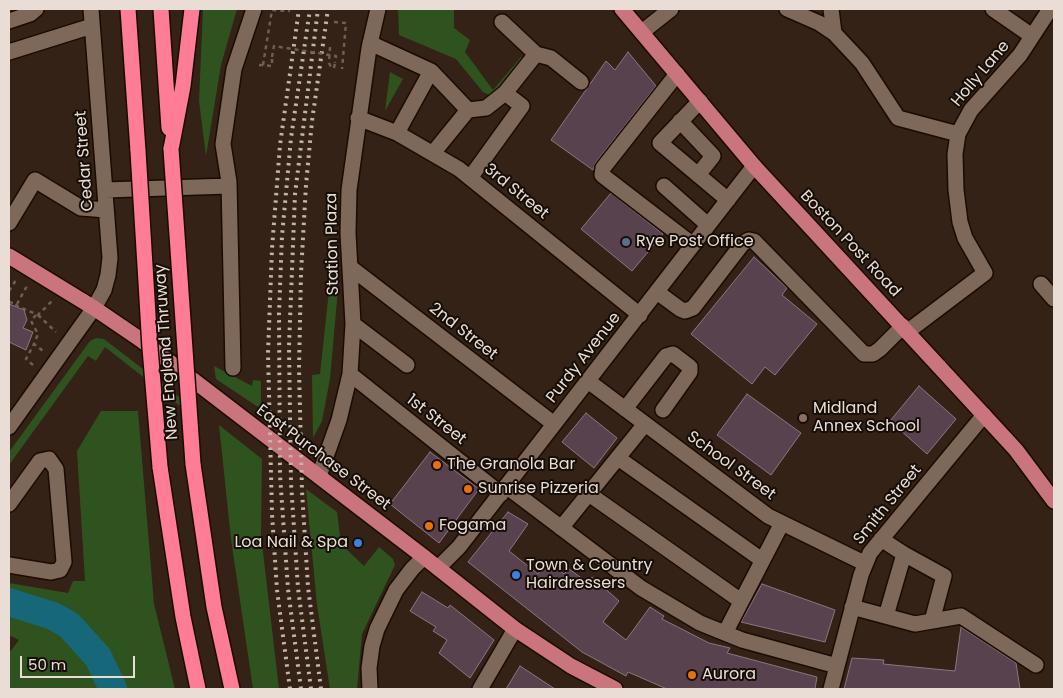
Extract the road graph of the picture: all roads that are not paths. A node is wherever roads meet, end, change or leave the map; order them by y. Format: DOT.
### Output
graph roads {
  1 [pos="36,9"];
  2 [pos="91,9"];
  3 [pos="128,9"];
  4 [pos="162,9"];
  5 [pos="192,9"];
  6 [pos="254,9"];
  7 [pos="378,9"];
  8 [pos="622,9"];
  9 [pos="671,9"];
  10 [pos="787,9"];
  11 [pos="831,9"];
  12 [pos="993,9"];
  13 [pos="1050,9"];
  14 [pos="9,21"];
  15 [pos="502,22"];
  16 [pos="92,26"];
  17 [pos="642,32"];
  18 [pos="834,33"];
  19 [pos="1032,36"];
  20 [pos="370,43"];
  21 [pos="9,52"];
  22 [pos="536,54"];
  23 [pos="430,71"];
  24 [pos="677,74"];
  25 [pos="581,82"];
  26 [pos="505,93"];
  27 [pos="700,101"];
  28 [pos="468,110"];
  29 [pos="358,118"];
  30 [pos="680,121"];
  31 [pos="397,133"];
  32 [pos="958,134"];
  33 [pos="730,137"];
  34 [pos="171,149"];
  35 [pos="433,153"];
  36 [pos="714,156"];
  37 [pos="754,166"];
  38 [pos="698,175"];
  39 [pos="470,178"];
  40 [pos="229,186"];
  41 [pos="664,186"];
  42 [pos="104,190"];
  43 [pos="728,200"];
  44 [pos="106,210"];
  45 [pos="9,223"];
  46 [pos="708,225"];
  47 [pos="693,245"];
  48 [pos="9,256"];
  49 [pos="350,266"];
  50 [pos="1041,284"];
  51 [pos="657,292"];
  52 [pos="1054,299"];
  53 [pos="94,308"];
  54 [pos="640,314"];
  55 [pos="353,324"];
  56 [pos="905,329"];
  57 [pos="407,365"];
  58 [pos="233,368"];
  59 [pos="350,374"];
  60 [pos="588,381"];
  61 [pos="625,409"];
  62 [pos="663,410"];
  63 [pos="984,415"];
  64 [pos="554,424"];
  65 [pos="645,424"];
  66 [pos="9,427"];
  67 [pos="618,458"];
  68 [pos="319,476"];
  69 [pos="504,490"];
  70 [pos="589,494"];
  71 [pos="11,497"];
  72 [pos="1054,501"];
  73 [pos="782,523"];
  74 [pos="561,528"];
  75 [pos="881,540"];
  76 [pos="904,554"];
  77 [pos="424,557"];
  78 [pos="762,560"];
  79 [pos="864,563"];
  80 [pos="9,565"];
  81 [pos="438,568"];
  82 [pos="741,601"];
  83 [pos="852,607"];
  84 [pos="886,616"];
  85 [pos="932,621"];
  86 [pos="514,629"];
  87 [pos="725,633"];
  88 [pos="1036,664"];
  89 [pos="837,666"];
  90 [pos="198,689"];
  91 [pos="232,689"];
  92 [pos="370,689"];
  93 [pos="480,689"];
  94 [pos="614,689"];
  95 [pos="831,689"];
  1 -- 14 [label="street"];
  2 -- 16 [label="street, Cedar Street"];
  3 -- 90 [label="highway, New England Thruway, bridge"];
  4 -- 34 [label="highway, New England Thruway"];
  5 -- 34 [label="highway"];
  6 -- 40 [label="street"];
  7 -- 20 [label="street, Station Plaza"];
  8 -- 17 [label="main road, Boston Post Road"];
  9 -- 17 [label="street"];
  10 -- 18 [label="street"];
  11 -- 18 [label="street"];
  12 -- 19 [label="street"];
  13 -- 19 [label="street, Holly Lane"];
  15 -- 22 [label="street"];
  16 -- 21 [label="street"];
  16 -- 42 [label="street, Cedar Street"];
  17 -- 24 [label="main road, Boston Post Road"];
  18 -- 32 [label="street"];
  19 -- 32 [label="street, Holly Lane"];
  20 -- 23 [label="street"];
  20 -- 29 [label="street, Station Plaza"];
  22 -- 25 [label="street"];
  22 -- 26 [label="street"];
  23 -- 28 [label="street"];
  23 -- 31 [label="street"];
  24 -- 27 [label="main road, Boston Post Road"];
  24 -- 47 [label="street"];
  26 -- 28 [label="street"];
  26 -- 39 [label="street"];
  27 -- 30 [label="street"];
  27 -- 33 [label="main road, Boston Post Road"];
  28 -- 35 [label="street"];
  29 -- 31 [label="street, 3rd Street"];
  29 -- 49 [label="street, Station Plaza"];
  30 -- 36 [label="street"];
  30 -- 38 [label="street"];
  31 -- 35 [label="street, 3rd Street"];
  32 -- 56 [label="street, Holly Lane"];
  33 -- 36 [label="street"];
  33 -- 37 [label="main road, Boston Post Road"];
  34 -- 91 [label="highway, New England Thruway, bridge"];
  35 -- 39 [label="street, 3rd Street"];
  36 -- 38 [label="street"];
  37 -- 43 [label="street, Purdy Avenue"];
  37 -- 56 [label="main road, Boston Post Road"];
  38 -- 43 [label="street"];
  39 -- 54 [label="street, 3rd Street"];
  40 -- 42 [label="street"];
  40 -- 58 [label="street"];
  41 -- 46 [label="street"];
  42 -- 44 [label="street, Cedar Street"];
  43 -- 46 [label="street, Purdy Avenue"];
  44 -- 45 [label="street"];
  44 -- 53 [label="street, Cedar Street"];
  46 -- 47 [label="street, Purdy Avenue"];
  47 -- 51 [label="street, Purdy Avenue"];
  48 -- 53 [label="main road, East Purchase Street"];
  49 -- 55 [label="street, Station Plaza"];
  49 -- 64 [label="street, 2nd Street"];
  50 -- 52 [label="street"];
  51 -- 54 [label="street, Purdy Avenue"];
  51 -- 56 [label="street"];
  53 -- 66 [label="street, Cedar Street"];
  53 -- 68 [label="main road, East Purchase Street"];
  54 -- 60 [label="street, Purdy Avenue"];
  55 -- 57 [label="street"];
  55 -- 59 [label="street, Station Plaza"];
  56 -- 63 [label="main road, Boston Post Road"];
  59 -- 68 [label="street, Station Plaza"];
  59 -- 69 [label="street, 1st Street"];
  60 -- 61 [label="street, School Street"];
  60 -- 64 [label="street, Purdy Avenue"];
  61 -- 62 [label="street"];
  61 -- 65 [label="street, School Street"];
  63 -- 72 [label="main road, Boston Post Road"];
  63 -- 75 [label="street, Smith Street"];
  64 -- 69 [label="street, Purdy Avenue"];
  65 -- 67 [label="street"];
  65 -- 73 [label="street, School Street"];
  67 -- 70 [label="street"];
  67 -- 78 [label="street"];
  68 -- 77 [label="main road, East Purchase Street"];
  69 -- 74 [label="street, 1st Street"];
  69 -- 81 [label="street, Purdy Avenue"];
  70 -- 74 [label="street"];
  70 -- 82 [label="street"];
  71 -- 80 [label="street"];
  73 -- 78 [label="street"];
  73 -- 79 [label="street, School Street"];
  74 -- 87 [label="street, 1st Street"];
  75 -- 76 [label="street"];
  75 -- 79 [label="street, Smith Street"];
  76 -- 84 [label="street"];
  76 -- 85 [label="street"];
  77 -- 81 [label="main road, East Purchase Street"];
  77 -- 92 [label="street"];
  78 -- 82 [label="street"];
  79 -- 83 [label="street, Smith Street"];
  81 -- 86 [label="main road, East Purchase Street"];
  82 -- 87 [label="street"];
  83 -- 84 [label="street"];
  83 -- 89 [label="street, Smith Street"];
  84 -- 85 [label="street"];
  85 -- 88 [label="street"];
  86 -- 93 [label="street"];
  86 -- 94 [label="main road, East Purchase Street"];
  87 -- 89 [label="street, 1st Street"];
  89 -- 95 [label="street, Smith Street"];
}
